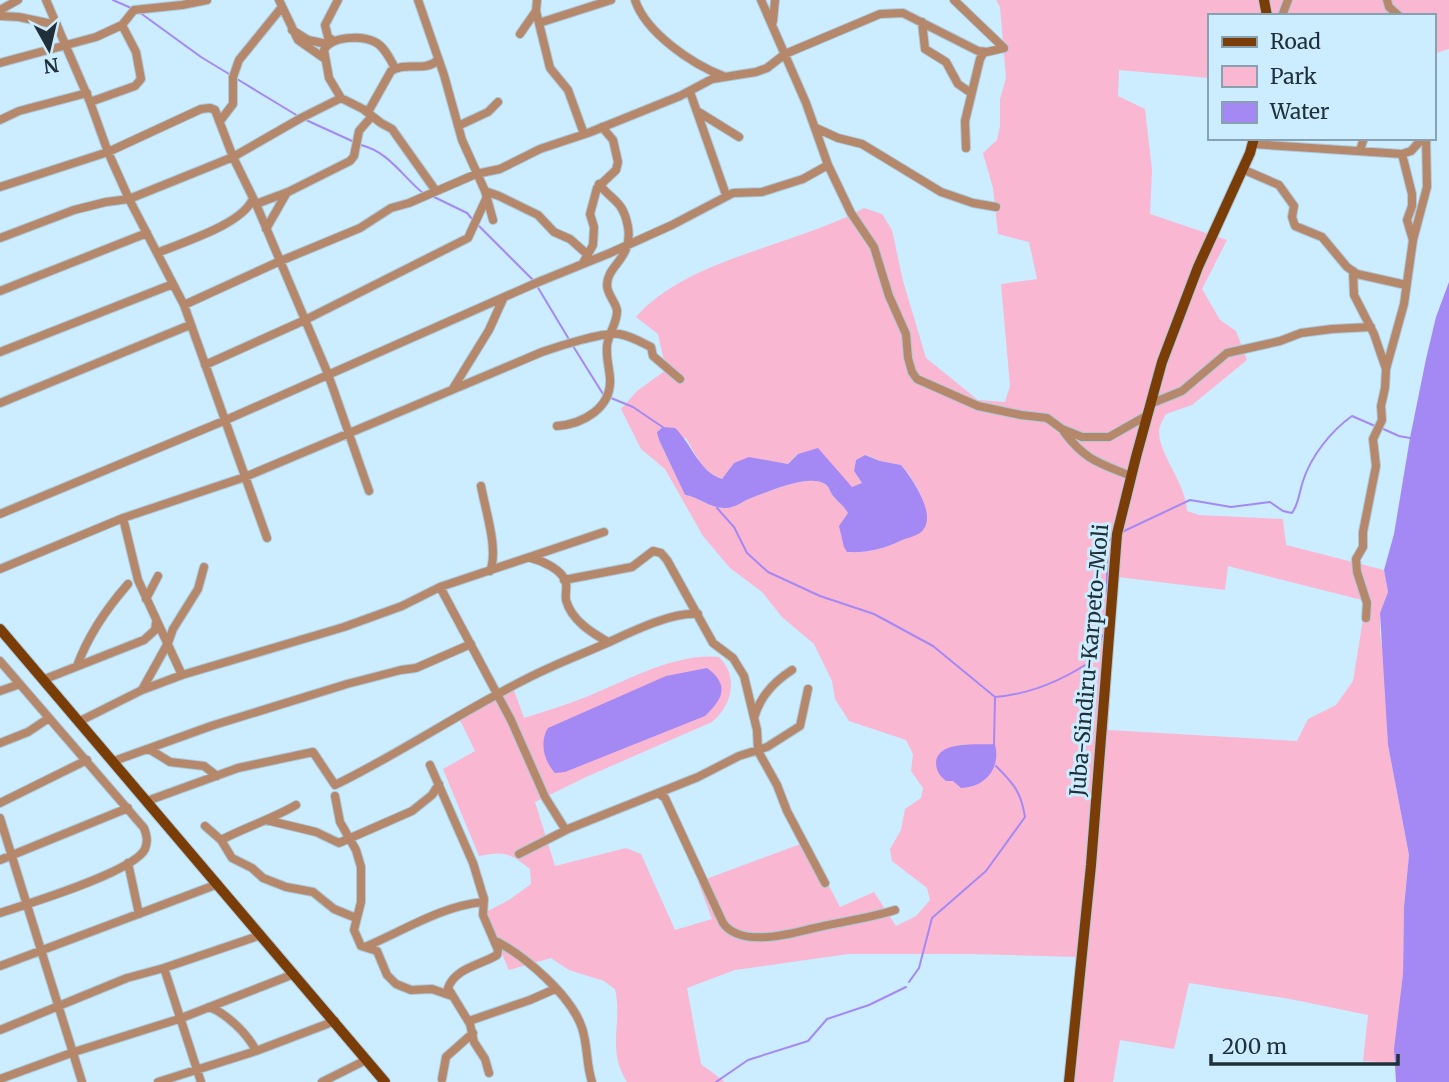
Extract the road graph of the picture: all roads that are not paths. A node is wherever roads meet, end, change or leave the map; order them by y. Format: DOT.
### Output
graph roads {
  1 [pos="18,0"];
  2 [pos="46,0"];
  3 [pos="207,0"];
  4 [pos="338,0"];
  5 [pos="418,0"];
  6 [pos="537,0"];
  7 [pos="611,0"];
  8 [pos="635,0"];
  9 [pos="761,0"];
  10 [pos="775,0"];
  11 [pos="954,0"];
  12 [pos="1387,0"];
  13 [pos="280,3"];
  14 [pos="0,10"];
  15 [pos="536,11"];
  16 [pos="1397,14"];
  17 [pos="0,16"];
  18 [pos="922,22"];
  19 [pos="539,23"];
  20 [pos="772,23"];
  21 [pos="122,25"];
  22 [pos="57,26"];
  23 [pos="292,30"];
  24 [pos="520,34"];
  25 [pos="330,43"];
  26 [pos="65,45"];
  27 [pos="984,52"];
  28 [pos="785,54"];
  29 [pos="325,59"];
  30 [pos="438,60"];
  31 [pos="0,63"];
  32 [pos="395,68"];
  33 [pos="723,76"];
  34 [pos="690,92"];
  35 [pos="971,93"];
  36 [pos="89,97"];
  37 [pos="341,98"];
  38 [pos="498,102"];
  39 [pos="696,110"];
  40 [pos="370,114"];
  41 [pos="0,120"];
  42 [pos="220,121"];
  43 [pos="458,126"];
  44 [pos="602,127"];
  45 [pos="816,128"];
  46 [pos="584,134"];
  47 [pos="739,137"];
  48 [pos="1363,140"];
  49 [pos="1423,140"];
  50 [pos="1425,140"];
  51 [pos="1253,141"];
  52 [pos="966,148"];
  53 [pos="1360,150"];
  54 [pos="108,152"];
  55 [pos="1402,154"];
  56 [pos="233,157"];
  57 [pos="828,165"];
  58 [pos="1242,169"];
  59 [pos="476,174"];
  60 [pos="599,184"];
  61 [pos="0,187"];
  62 [pos="436,191"];
  63 [pos="288,192"];
  64 [pos="725,192"];
  65 [pos="485,195"];
  66 [pos="130,199"];
  67 [pos="255,201"];
  68 [pos="996,207"];
  69 [pos="493,220"];
  70 [pos="266,229"];
  71 [pos="147,233"];
  72 [pos="0,238"];
  73 [pos="1413,240"];
  74 [pos="628,245"];
  75 [pos="158,253"];
  76 [pos="585,259"];
  77 [pos="278,261"];
  78 [pos="1353,271"];
  79 [pos="173,284"];
  80 [pos="1406,285"];
  81 [pos="0,291"];
  82 [pos="503,299"];
  83 [pos="184,305"];
  84 [pos="305,320"];
  85 [pos="190,325"];
  86 [pos="1371,327"];
  87 [pos="609,333"];
  88 [pos="0,352"];
  89 [pos="205,365"];
  90 [pos="1386,369"];
  91 [pos="328,374"];
  92 [pos="680,379"];
  93 [pos="452,390"];
  94 [pos="0,403"];
  95 [pos="1150,404"];
  96 [pos="1146,416"];
  97 [pos="226,420"];
  98 [pos="557,426"];
  99 [pos="1062,429"];
  100 [pos="349,434"];
  101 [pos="1131,476"];
  102 [pos="245,477"];
  103 [pos="481,486"];
  104 [pos="369,491"];
  105 [pos="0,514"];
  106 [pos="123,518"];
  107 [pos="604,532"];
  108 [pos="267,538"];
  109 [pos="531,558"];
  110 [pos="204,567"];
  111 [pos="0,569"];
  112 [pos="490,571"];
  113 [pos="158,576"];
  114 [pos="564,580"];
  115 [pos="128,584"];
  116 [pos="440,587"];
  117 [pos="146,600"];
  118 [pos="698,614"];
  119 [pos="1366,618"];
  120 [pos="177,621"];
  121 [pos="158,627"];
  122 [pos="0,629"];
  123 [pos="608,642"];
  124 [pos="168,643"];
  125 [pos="471,644"];
  126 [pos="0,661"];
  127 [pos="77,666"];
  128 [pos="792,670"];
  129 [pos="182,675"];
  130 [pos="45,679"];
  131 [pos="20,684"];
  132 [pos="808,689"];
  133 [pos="142,690"];
  134 [pos="0,691"];
  135 [pos="497,695"];
  136 [pos="49,718"];
  137 [pos="755,718"];
  138 [pos="80,721"];
  139 [pos="0,743"];
  140 [pos="149,749"];
  141 [pos="758,751"];
  142 [pos="87,760"];
  143 [pos="114,761"];
  144 [pos="430,765"];
  145 [pos="216,775"];
  146 [pos="439,784"];
  147 [pos="658,793"];
  148 [pos="335,796"];
  149 [pos="147,800"];
  150 [pos="0,803"];
  151 [pos="296,805"];
  152 [pos="128,808"];
  153 [pos="0,818"];
  154 [pos="266,820"];
  155 [pos="205,826"];
  156 [pos="568,829"];
  157 [pos="349,838"];
  158 [pos="221,840"];
  159 [pos="519,854"];
  160 [pos="11,856"];
  161 [pos="0,860"];
  162 [pos="128,863"];
  163 [pos="825,883"];
  164 [pos="218,884"];
  165 [pos="483,902"];
  166 [pos="26,904"];
  167 [pos="895,910"];
  168 [pos="0,913"];
  169 [pos="139,914"];
  170 [pos="356,918"];
  171 [pos="261,934"];
  172 [pos="494,940"];
  173 [pos="365,947"];
  174 [pos="40,951"];
  175 [pos="0,966"];
  176 [pos="164,968"];
  177 [pos="294,974"];
  178 [pos="450,982"];
  179 [pos="432,989"];
  180 [pos="555,989"];
  181 [pos="452,996"];
  182 [pos="57,1005"];
  183 [pos="209,1007"];
  184 [pos="179,1019"];
  185 [pos="335,1021"];
  186 [pos="469,1021"];
  187 [pos="0,1030"];
  188 [pos="473,1033"];
  189 [pos="256,1051"];
  190 [pos="74,1052"];
  191 [pos="366,1060"];
  192 [pos="197,1069"];
  193 [pos="489,1073"];
  194 [pos="0,1079"];
  195 [pos="442,1079"];
  196 [pos="82,1082"];
  197 [pos="158,1082"];
  198 [pos="201,1082"];
  199 [pos="322,1082"];
  200 [pos="385,1082"];
  201 [pos="592,1082"];
  202 [pos="1069,1082"];
  1 -- 14 [label="street"];
  2 -- 22 [label="street"];
  3 -- 21 [label="street"];
  4 -- 25 [label="street"];
  5 -- 30 [label="street"];
  6 -- 15 [label="street"];
  7 -- 19 [label="street"];
  8 -- 33 [label="street"];
  9 -- 20 [label="street"];
  10 -- 20 [label="street"];
  11 -- 27 [label="street"];
  12 -- 16 [label="street"];
  13 -- 23 [label="street"];
  13 -- 42 [label="street"];
  15 -- 19 [label="street"];
  15 -- 24 [label="street"];
  17 -- 22 [label="street"];
  18 -- 27 [label="street"];
  18 -- 28 [label="street"];
  18 -- 35 [label="street"];
  19 -- 46 [label="street"];
  20 -- 28 [label="street"];
  21 -- 26 [label="street"];
  21 -- 36 [label="street"];
  22 -- 26 [label="street"];
  23 -- 25 [label="street"];
  23 -- 29 [label="street"];
  25 -- 29 [label="street"];
  25 -- 32 [label="street"];
  26 -- 31 [label="street"];
  26 -- 36 [label="street"];
  27 -- 35 [label="street"];
  28 -- 33 [label="street"];
  28 -- 45 [label="street"];
  29 -- 37 [label="street"];
  30 -- 32 [label="street"];
  30 -- 43 [label="street"];
  32 -- 40 [label="street"];
  33 -- 34 [label="street"];
  34 -- 39 [label="street"];
  34 -- 44 [label="street"];
  35 -- 52 [label="street"];
  36 -- 41 [label="street"];
  36 -- 54 [label="street"];
  37 -- 40 [label="street"];
  37 -- 56 [label="street"];
  38 -- 43 [label="street"];
  39 -- 47 [label="street"];
  39 -- 64 [label="street"];
  40 -- 62 [label="street"];
  40 -- 63 [label="street"];
  42 -- 54 [label="street"];
  42 -- 56 [label="street"];
  43 -- 59 [label="street"];
  44 -- 46 [label="street"];
  44 -- 60 [label="street"];
  45 -- 57 [label="street"];
  45 -- 68 [label="street"];
  46 -- 59 [label="street"];
  48 -- 53 [label="street"];
  49 -- 55 [label="street"];
  50 -- 73 [label="street"];
  51 -- 53 [label="street"];
  51 -- 58 [label="main road, Juba-Sindiru-Karpeto-Moli"];
  53 -- 55 [label="street"];
  54 -- 61 [label="street"];
  54 -- 66 [label="street"];
  55 -- 73 [label="street"];
  56 -- 66 [label="street"];
  56 -- 67 [label="street"];
  57 -- 74 [label="street"];
  57 -- 99 [label="street"];
  58 -- 78 [label="street"];
  58 -- 95 [label="main road, Juba-Sindiru-Karpeto-Moli"];
  59 -- 62 [label="street"];
  59 -- 65 [label="street"];
  60 -- 74 [label="street"];
  60 -- 76 [label="street"];
  62 -- 77 [label="street"];
  63 -- 67 [label="street"];
  63 -- 70 [label="street"];
  65 -- 69 [label="street"];
  65 -- 76 [label="street"];
  65 -- 84 [label="street"];
  66 -- 71 [label="street"];
  66 -- 72 [label="street"];
  67 -- 70 [label="street"];
  67 -- 75 [label="street"];
  70 -- 77 [label="street"];
  71 -- 75 [label="street"];
  71 -- 81 [label="street"];
  73 -- 80 [label="street"];
  74 -- 76 [label="street"];
  74 -- 87 [label="street"];
  75 -- 79 [label="street"];
  76 -- 82 [label="street"];
  77 -- 83 [label="street"];
  77 -- 84 [label="street"];
  78 -- 80 [label="street"];
  78 -- 86 [label="street"];
  79 -- 83 [label="street"];
  79 -- 88 [label="street"];
  80 -- 90 [label="street"];
  82 -- 91 [label="street"];
  82 -- 93 [label="street"];
  83 -- 85 [label="street"];
  84 -- 89 [label="street"];
  84 -- 91 [label="street"];
  85 -- 89 [label="street"];
  85 -- 94 [label="street"];
  86 -- 90 [label="street"];
  86 -- 95 [label="street"];
  87 -- 92 [label="street"];
  87 -- 93 [label="street"];
  87 -- 98 [label="street"];
  89 -- 97 [label="street"];
  90 -- 119 [label="street"];
  91 -- 97 [label="street"];
  91 -- 100 [label="street"];
  93 -- 100 [label="street"];
  95 -- 96 [label="main road, Juba-Sindiru-Karpeto-Moli"];
  96 -- 99 [label="street"];
  96 -- 101 [label="main road, Juba-Sindiru-Karpeto-Moli"];
  97 -- 102 [label="street"];
  97 -- 105 [label="street"];
  99 -- 101 [label="street"];
  100 -- 102 [label="street"];
  100 -- 104 [label="street"];
  101 -- 202 [label="main road, Juba-Sindiru-Karpeto-Moli"];
  102 -- 106 [label="street"];
  102 -- 108 [label="street"];
  103 -- 112 [label="street"];
  106 -- 111 [label="street"];
  106 -- 117 [label="street"];
  107 -- 109 [label="street"];
  109 -- 112 [label="street"];
  109 -- 114 [label="street"];
  110 -- 120 [label="street"];
  112 -- 116 [label="street"];
  113 -- 117 [label="street"];
  114 -- 118 [label="street"];
  114 -- 123 [label="street"];
  115 -- 127 [label="street"];
  116 -- 125 [label="street"];
  116 -- 129 [label="street"];
  117 -- 121 [label="street"];
  118 -- 123 [label="street"];
  118 -- 137 [label="street"];
  120 -- 121 [label="street"];
  120 -- 124 [label="street"];
  121 -- 124 [label="street"];
  121 -- 127 [label="street"];
  122 -- 130 [label="main road"];
  123 -- 135 [label="street"];
  124 -- 129 [label="street"];
  124 -- 133 [label="street"];
  125 -- 135 [label="street"];
  125 -- 140 [label="street"];
  126 -- 131 [label="street"];
  127 -- 130 [label="street"];
  128 -- 137 [label="street"];
  129 -- 133 [label="street"];
  130 -- 138 [label="main road"];
  131 -- 134 [label="street"];
  131 -- 136 [label="street"];
  132 -- 141 [label="street"];
  133 -- 138 [label="street"];
  135 -- 145 [label="street"];
  135 -- 156 [label="street"];
  136 -- 139 [label="street"];
  136 -- 142 [label="street"];
  137 -- 141 [label="street"];
  138 -- 143 [label="main road"];
  140 -- 143 [label="street"];
  140 -- 145 [label="street"];
  141 -- 147 [label="street"];
  141 -- 163 [label="street"];
  142 -- 150 [label="street"];
  142 -- 152 [label="street"];
  143 -- 149 [label="main road"];
  144 -- 146 [label="street"];
  145 -- 149 [label="street"];
  146 -- 157 [label="street"];
  146 -- 165 [label="street"];
  147 -- 156 [label="street"];
  147 -- 167 [label="street"];
  148 -- 157 [label="street"];
  149 -- 164 [label="main road"];
  151 -- 154 [label="street"];
  152 -- 160 [label="street"];
  152 -- 162 [label="street"];
  153 -- 160 [label="street"];
  154 -- 157 [label="street"];
  154 -- 158 [label="street"];
  155 -- 158 [label="street"];
  156 -- 159 [label="street"];
  157 -- 170 [label="street"];
  158 -- 170 [label="street"];
  160 -- 161 [label="street"];
  160 -- 166 [label="street"];
  162 -- 166 [label="street"];
  162 -- 169 [label="street"];
  164 -- 169 [label="street"];
  164 -- 171 [label="main road"];
  165 -- 172 [label="street"];
  165 -- 173 [label="street"];
  166 -- 168 [label="street"];
  166 -- 174 [label="street"];
  169 -- 174 [label="street"];
  170 -- 173 [label="street"];
  171 -- 176 [label="street"];
  171 -- 177 [label="main road"];
  172 -- 178 [label="street"];
  172 -- 180 [label="street"];
  173 -- 179 [label="street"];
  174 -- 175 [label="street"];
  174 -- 182 [label="street"];
  176 -- 182 [label="street"];
  176 -- 184 [label="street"];
  177 -- 183 [label="street"];
  177 -- 185 [label="main road"];
  178 -- 179 [label="street"];
  178 -- 181 [label="street"];
  179 -- 181 [label="street"];
  180 -- 186 [label="street"];
  180 -- 201 [label="street"];
  181 -- 186 [label="street"];
  182 -- 187 [label="street"];
  182 -- 190 [label="street"];
  183 -- 184 [label="street"];
  183 -- 189 [label="street"];
  184 -- 190 [label="street"];
  184 -- 192 [label="street"];
  185 -- 189 [label="street"];
  185 -- 191 [label="main road"];
  186 -- 188 [label="street"];
  188 -- 193 [label="street"];
  188 -- 195 [label="street"];
  189 -- 192 [label="street"];
  190 -- 194 [label="street"];
  190 -- 196 [label="street"];
  191 -- 199 [label="street"];
  191 -- 200 [label="main road"];
  192 -- 197 [label="street"];
  192 -- 198 [label="street"];
}
